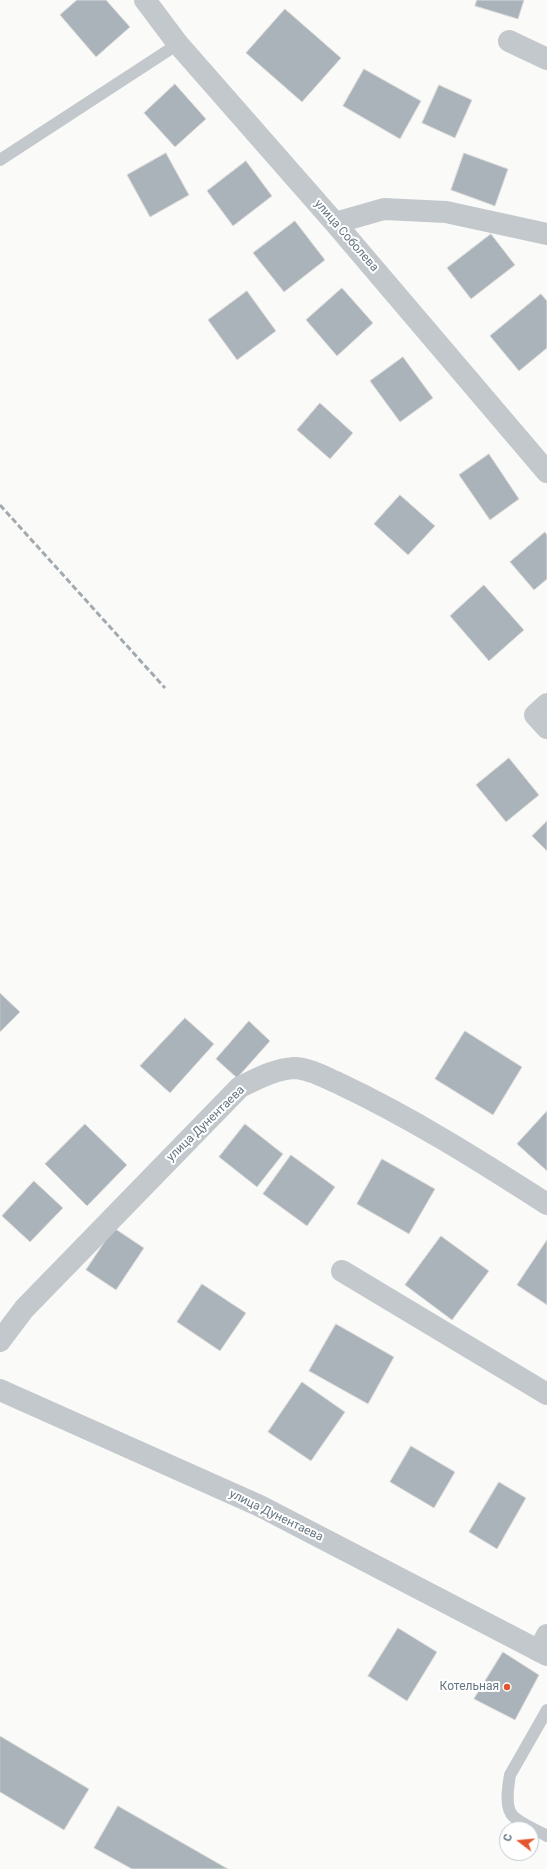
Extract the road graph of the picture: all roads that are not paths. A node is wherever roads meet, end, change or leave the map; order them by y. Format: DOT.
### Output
graph roads {
  1 [pos="145,0"];
  2 [pos="509,41"];
  3 [pos="178,44"];
  4 [pos="547,59"];
  5 [pos="0,160"];
  6 [pos="335,223"];
  7 [pos="547,234"];
  8 [pos="547,472"];
  9 [pos="547,704"];
  10 [pos="547,728"];
  11 [pos="547,1204"];
  12 [pos="342,1271"];
  13 [pos="0,1341"];
  14 [pos="0,1391"];
  15 [pos="547,1394"];
  16 [pos="544,1647"];
  17 [pos="547,1710"];
  18 [pos="547,1836"];
  1 -- 3 [label="street, улица Соболева"];
  2 -- 4 [label="street"];
  3 -- 5 [label="lane"];
  3 -- 6 [label="street, улица Соболева"];
  6 -- 7 [label="street"];
  6 -- 8 [label="street, улица Соболева"];
  9 -- 10 [label="street"];
  11 -- 13 [label="street, улица Дунентаева"];
  12 -- 15 [label="street"];
  14 -- 16 [label="street, улица Дунентаева"];
  17 -- 18 [label="lane"];
}
